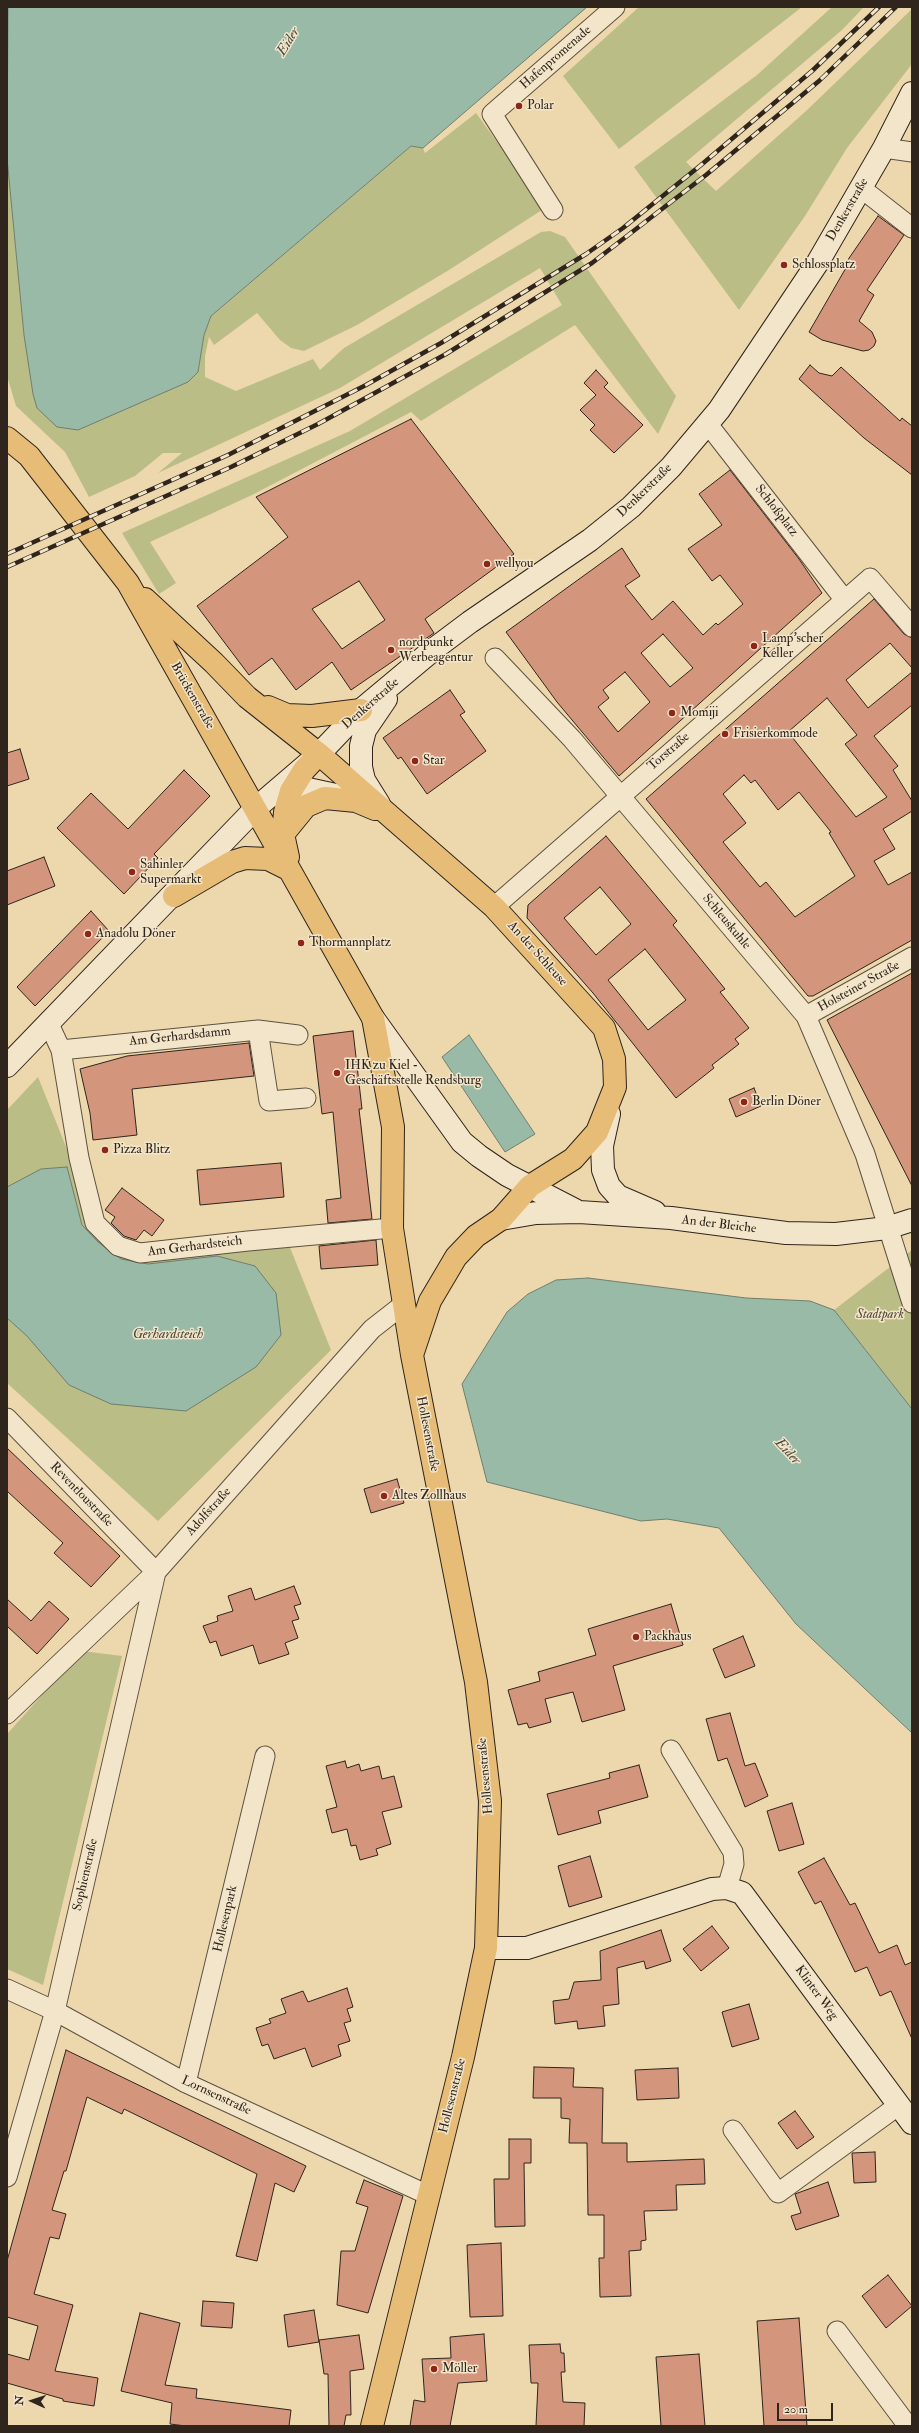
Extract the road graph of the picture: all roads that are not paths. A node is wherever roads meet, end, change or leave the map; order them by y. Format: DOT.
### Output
graph roads {
  1 [pos="615,7"];
  2 [pos="912,93"];
  3 [pos="884,148"];
  4 [pos="912,152"];
  5 [pos="861,188"];
  6 [pos="553,210"];
  7 [pos="912,228"];
  8 [pos="707,423"];
  9 [pos="7,438"];
  10 [pos="128,583"];
  11 [pos="844,599"];
  12 [pos="912,627"];
  13 [pos="495,658"];
  14 [pos="404,676"];
  15 [pos="247,697"];
  16 [pos="361,710"];
  17 [pos="319,754"];
  18 [pos="292,791"];
  19 [pos="620,795"];
  20 [pos="356,801"];
  21 [pos="260,805"];
  22 [pos="384,812"];
  23 [pos="283,834"];
  24 [pos="290,872"];
  25 [pos="174,896"];
  26 [pos="494,907"];
  27 [pos="912,957"];
  28 [pos="806,1016"];
  29 [pos="373,1018"];
  30 [pos="48,1022"];
  31 [pos="258,1030"];
  32 [pos="298,1035"];
  33 [pos="61,1050"];
  34 [pos="7,1066"];
  35 [pos="615,1087"];
  36 [pos="306,1098"];
  37 [pos="530,1186"];
  38 [pos="579,1212"];
  39 [pos="671,1218"];
  40 [pos="501,1219"];
  41 [pos="912,1220"];
  42 [pos="392,1228"];
  43 [pos="887,1228"];
  44 [pos="912,1303"];
  45 [pos="404,1304"];
  46 [pos="412,1355"];
  47 [pos="7,1418"];
  48 [pos="156,1572"];
  49 [pos="7,1714"];
  50 [pos="671,1750"];
  51 [pos="265,1756"];
  52 [pos="728,1888"];
  53 [pos="486,1948"];
  54 [pos="7,1989"];
  55 [pos="55,2011"];
  56 [pos="186,2083"];
  57 [pos="899,2105"];
  58 [pos="912,2123"];
  59 [pos="733,2130"];
  60 [pos="7,2177"];
  61 [pos="428,2195"];
  62 [pos="837,2331"];
  63 [pos="372,2426"];
  64 [pos="908,2426"];
  1 -- 6 [label="street, Hafenpromenade"];
  2 -- 3 [label="main road, Denkerstraße"];
  3 -- 4 [label="street"];
  3 -- 5 [label="main road, Denkerstraße"];
  5 -- 7 [label="street"];
  5 -- 8 [label="main road, Denkerstraße"];
  8 -- 11 [label="street, Schloßplatz"];
  8 -- 14 [label="main road, Denkerstraße"];
  9 -- 10 [label="main road, Brückenstraße"];
  10 -- 15 [label="main road, Brückenstraße"];
  10 -- 21 [label="main road, Brückenstraße"];
  11 -- 12 [label="street, Torstraße"];
  11 -- 19 [label="street, Torstraße"];
  13 -- 19 [label="street, Schleuskuhle"];
  14 -- 16 [label="main road, Denkerstraße"];
  14 -- 22 [label="main road"];
  15 -- 16 [label="main road"];
  15 -- 17 [label="main road, Brückenstraße"];
  16 -- 17 [label="main road, Denkerstraße"];
  17 -- 18 [label="main road"];
  17 -- 21 [label="main road"];
  17 -- 22 [label="main road, An der Schleuse"];
  18 -- 20 [label="main road"];
  18 -- 21 [label="main road"];
  18 -- 23 [label="main road"];
  19 -- 26 [label="street, Torstraße"];
  19 -- 28 [label="street, Schleuskuhle"];
  20 -- 22 [label="main road"];
  20 -- 23 [label="main road"];
  21 -- 24 [label="main road"];
  21 -- 25 [label="main road"];
  22 -- 26 [label="main road, An der Schleuse"];
  23 -- 24 [label="main road"];
  24 -- 25 [label="main road"];
  24 -- 29 [label="main road"];
  25 -- 30 [label="main road"];
  26 -- 35 [label="main road, An der Schleuse"];
  27 -- 28 [label="street, Holsteiner Straße"];
  28 -- 43 [label="street, Schleuskuhle"];
  29 -- 37 [label="main road"];
  29 -- 42 [label="main road"];
  30 -- 33 [label="street, Am Gerhardsteich"];
  30 -- 34 [label="main road"];
  31 -- 32 [label="street, Am Gerhardsdamm"];
  31 -- 33 [label="street, Am Gerhardsdamm"];
  31 -- 36 [label="street"];
  33 -- 42 [label="street, Am Gerhardsteich"];
  35 -- 37 [label="main road, An der Schleuse"];
  35 -- 39 [label="main road"];
  37 -- 38 [label="main road, An der Bleiche"];
  37 -- 40 [label="main road, Hollesenstraße"];
  38 -- 39 [label="main road, An der Bleiche"];
  38 -- 40 [label="main road"];
  39 -- 43 [label="main road, An der Bleiche"];
  40 -- 46 [label="main road, Hollesenstraße"];
  41 -- 43 [label="main road, An der Bleiche"];
  42 -- 45 [label="main road"];
  43 -- 44 [label="street, Schleuskuhle"];
  45 -- 46 [label="main road"];
  45 -- 48 [label="street, Adolfstraße"];
  46 -- 53 [label="main road, Hollesenstraße"];
  47 -- 48 [label="street, Reventloustraße"];
  48 -- 49 [label="street, Adolfstraße"];
  48 -- 55 [label="street, Sophienstraße"];
  50 -- 52 [label="street"];
  51 -- 56 [label="street, Hollesenpark"];
  52 -- 53 [label="main road"];
  52 -- 57 [label="main road, Klinter Weg"];
  53 -- 61 [label="main road, Hollesenstraße"];
  54 -- 55 [label="street, Lornsenstraße"];
  55 -- 56 [label="street, Lornsenstraße"];
  55 -- 60 [label="street, Sophienstraße"];
  56 -- 61 [label="street, Lornsenstraße"];
  57 -- 58 [label="main road, Klinter Weg"];
  57 -- 59 [label="street"];
  61 -- 63 [label="main road, Hollesenstraße"];
  62 -- 64 [label="street"];
}
